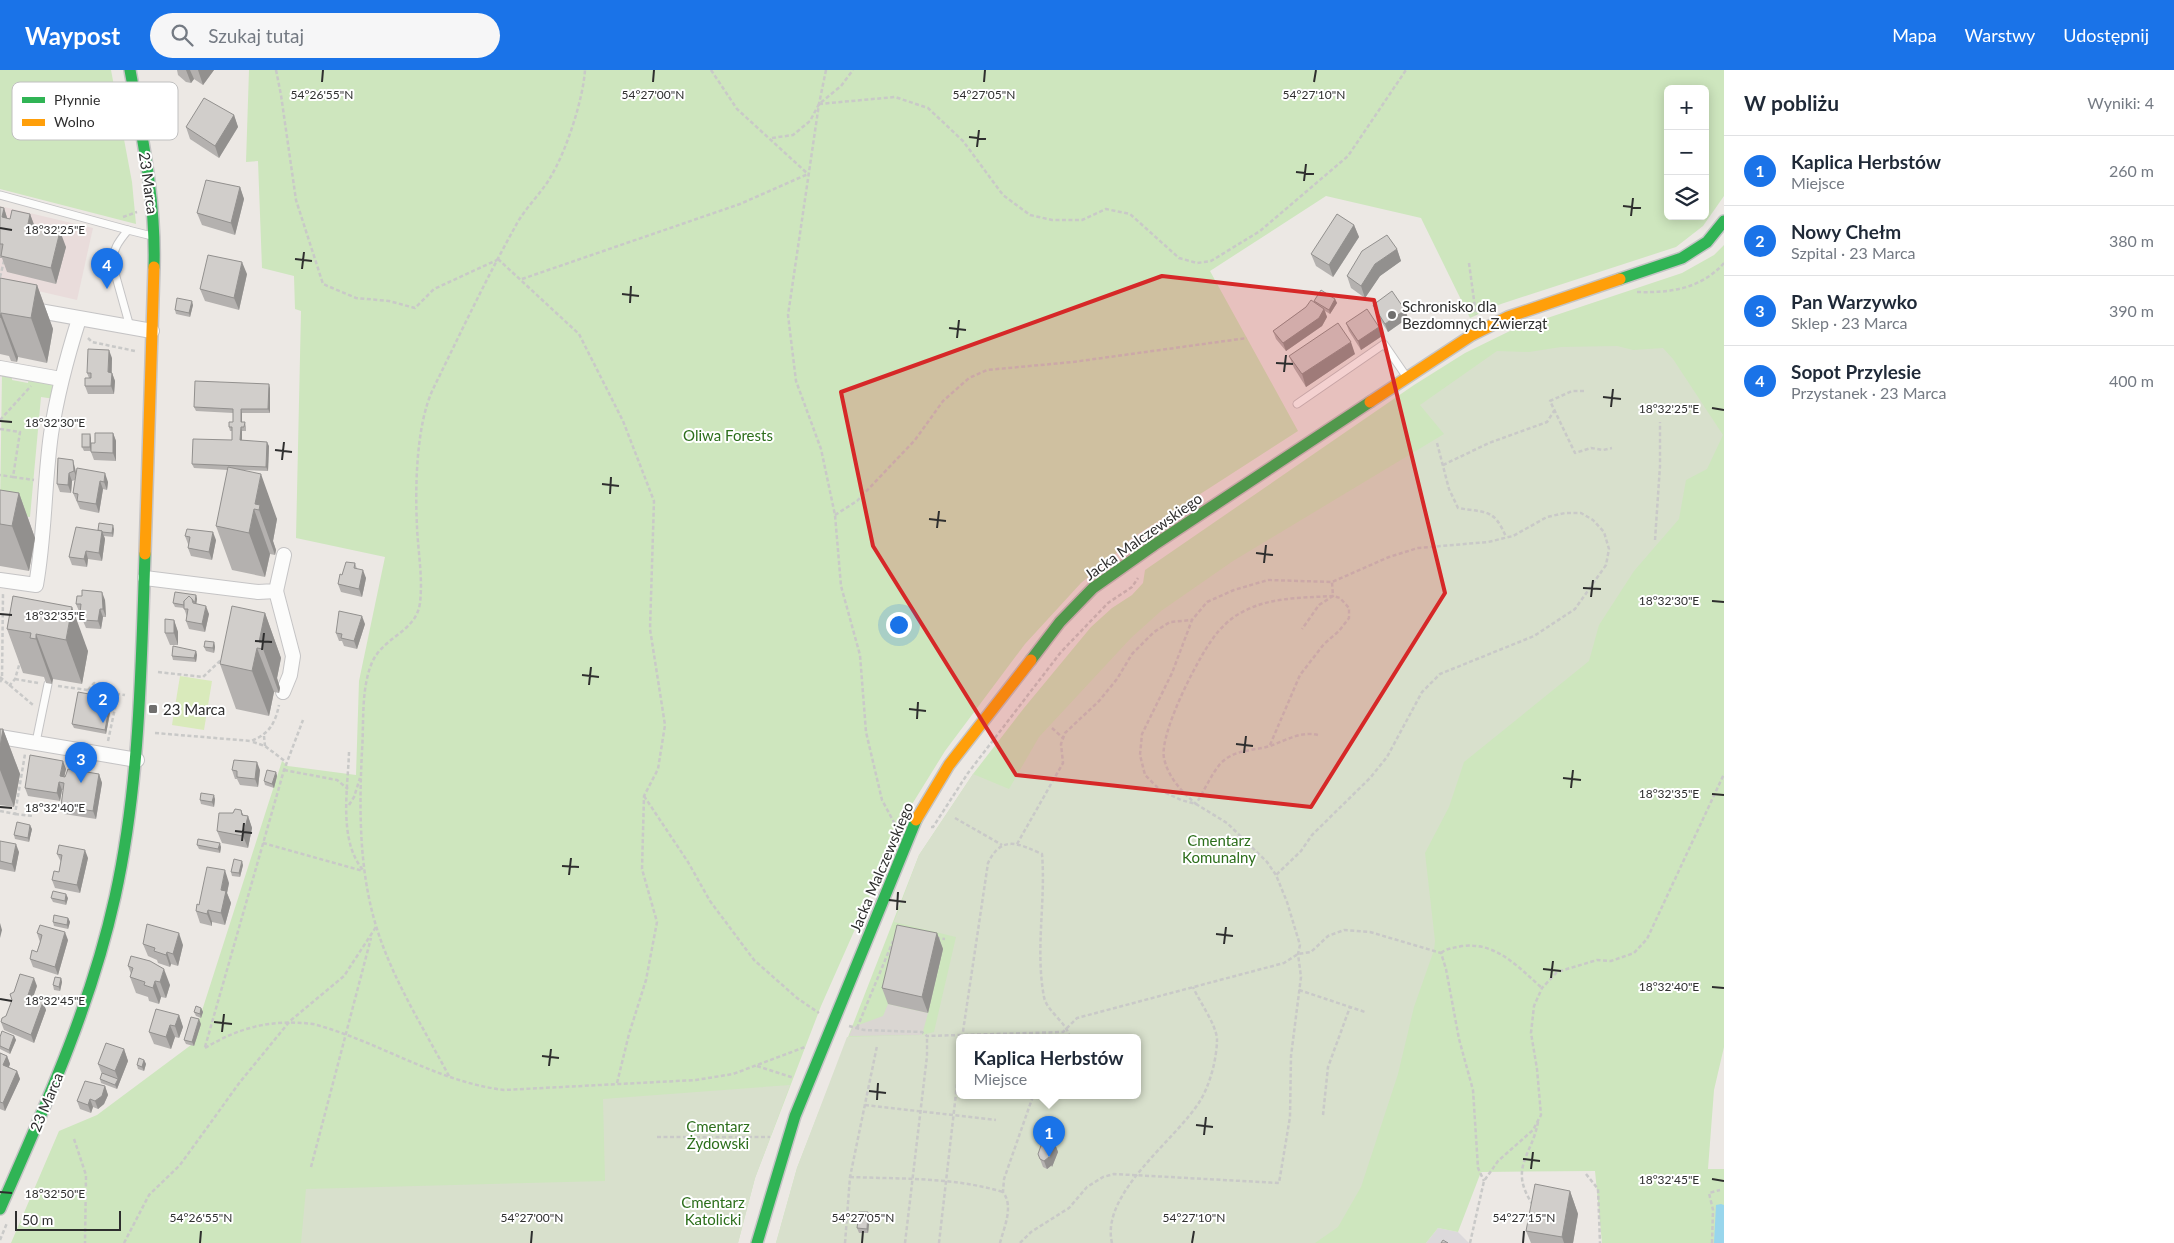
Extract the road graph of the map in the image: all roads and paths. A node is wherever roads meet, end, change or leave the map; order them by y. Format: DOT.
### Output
graph roads {
  1 [pos="276,70"];
  2 [pos="585,70"];
  3 [pos="711,70"];
  4 [pos="826,70"];
  5 [pos="852,70"];
  6 [pos="1406,70"];
  7 [pos="819,104"];
  8 [pos="770,138"];
  9 [pos="143,140"];
  10 [pos="808,174"];
  11 [pos="0,195"];
  12 [pos="141,210"];
  13 [pos="1724,221"];
  14 [pos="115,227"];
  15 [pos="128,230"];
  16 [pos="155,237"];
  17 [pos="5,259"];
  18 [pos="498,260"];
  19 [pos="1470,263"];
  20 [pos="1724,263"];
  21 [pos="0,277"];
  22 [pos="522,279"];
  23 [pos="1630,292"];
  24 [pos="0,304"];
  25 [pos="79,319"];
  26 [pos="130,329"];
  27 [pos="1478,331"];
  28 [pos="152,332"];
  29 [pos="74,334"];
  30 [pos="1247,338"];
  31 [pos="141,353"];
  32 [pos="0,368"];
  33 [pos="41,376"];
  34 [pos="1407,376"];
  35 [pos="60,379"];
  36 [pos="1584,391"];
  37 [pos="1297,404"];
  38 [pos="1554,411"];
  39 [pos="0,420"];
  40 [pos="1660,422"];
  41 [pos="0,429"];
  42 [pos="1437,443"];
  43 [pos="1612,448"];
  44 [pos="1443,465"];
  45 [pos="0,475"];
  46 [pos="13,477"];
  47 [pos="47,482"];
  48 [pos="834,515"];
  49 [pos="1506,537"];
  50 [pos="1655,540"];
  51 [pos="284,555"];
  52 [pos="1138,574"];
  53 [pos="145,578"];
  54 [pos="1,580"];
  55 [pos="1332,582"];
  56 [pos="276,591"];
  57 [pos="1333,596"];
  58 [pos="1192,620"];
  59 [pos="1302,629"];
  60 [pos="22,655"];
  61 [pos="222,660"];
  62 [pos="157,672"];
  63 [pos="1,679"];
  64 [pos="15,679"];
  65 [pos="48,684"];
  66 [pos="103,684"];
  67 [pos="9,686"];
  68 [pos="88,690"];
  69 [pos="283,692"];
  70 [pos="118,694"];
  71 [pos="128,696"];
  72 [pos="42,712"];
  73 [pos="303,720"];
  74 [pos="1052,728"];
  75 [pos="155,733"];
  76 [pos="1318,735"];
  77 [pos="264,736"];
  78 [pos="0,737"];
  79 [pos="1063,738"];
  80 [pos="32,741"];
  81 [pos="251,741"];
  82 [pos="115,744"];
  83 [pos="265,746"];
  84 [pos="1269,746"];
  85 [pos="349,752"];
  86 [pos="137,760"];
  87 [pos="286,762"];
  88 [pos="284,770"];
  89 [pos="361,771"];
  90 [pos="1724,774"];
  91 [pos="348,789"];
  92 [pos="644,796"];
  93 [pos="1196,804"];
  94 [pos="348,806"];
  95 [pos="0,811"];
  96 [pos="15,814"];
  97 [pos="33,816"];
  98 [pos="955,818"];
  99 [pos="924,827"];
  100 [pos="263,843"];
  101 [pos="905,843"];
  102 [pos="1017,844"];
  103 [pos="1002,845"];
  104 [pos="364,872"];
  105 [pos="1276,875"];
  106 [pos="376,928"];
  107 [pos="372,934"];
  108 [pos="935,938"];
  109 [pos="945,939"];
  110 [pos="894,940"];
  111 [pos="1440,953"];
  112 [pos="1298,954"];
  113 [pos="1193,987"];
  114 [pos="1542,988"];
  115 [pos="1299,990"];
  116 [pos="1350,1007"];
  117 [pos="1365,1012"];
  118 [pos="822,1014"];
  119 [pos="290,1021"];
  120 [pos="845,1023"];
  121 [pos="849,1026"];
  122 [pos="857,1028"];
  123 [pos="1068,1030"];
  124 [pos="846,1032"];
  125 [pos="963,1034"];
  126 [pos="1013,1034"];
  127 [pos="1069,1034"];
  128 [pos="347,1036"];
  129 [pos="926,1036"];
  130 [pos="956,1036"];
  131 [pos="811,1045"];
  132 [pos="877,1046"];
  133 [pos="755,1066"];
  134 [pos="449,1076"];
  135 [pos="798,1079"];
  136 [pos="617,1083"];
  137 [pos="956,1095"];
  138 [pos="1032,1099"];
  139 [pos="865,1104"];
  140 [pos="920,1111"];
  141 [pos="954,1114"];
  142 [pos="1323,1114"];
  143 [pos="996,1120"];
  144 [pos="1539,1120"];
  145 [pos="762,1135"];
  146 [pos="657,1137"];
  147 [pos="74,1138"];
  148 [pos="311,1167"];
  149 [pos="1137,1174"];
  150 [pos="1586,1174"];
  151 [pos="850,1177"];
  152 [pos="912,1180"];
  153 [pos="1484,1181"];
  154 [pos="946,1182"];
  155 [pos="1720,1190"];
  156 [pos="1003,1192"];
  157 [pos="0,1209"];
  158 [pos="1535,1209"];
  159 [pos="85,1243"];
  160 [pos="124,1243"];
  161 [pos="757,1243"];
  162 [pos="845,1243"];
  163 [pos="905,1243"];
  164 [pos="940,1243"];
  165 [pos="1000,1243"];
  166 [pos="1020,1243"];
  167 [pos="1112,1243"];
  168 [pos="1470,1243"];
  169 [pos="1600,1243"];
  170 [pos="1712,1243"];
  1 -- 18 [label="path"];
  2 -- 18 [label="path"];
  3 -- 8 [label="path"];
  4 -- 7 [label="path"];
  5 -- 7 [label="path"];
  6 -- 7 [label="path"];
  7 -- 8 [label="path"];
  7 -- 10 [label="path"];
  8 -- 10 [label="path"];
  9 -- 16 [label="main road, 23 Marca"];
  10 -- 22 [label="path"];
  10 -- 48 [label="path"];
  11 -- 14 [label="lane"];
  12 -- 14 [label="path"];
  13 -- 27 [label="main road, Jacka Malczewskiego"];
  14 -- 15 [label="lane"];
  15 -- 16 [label="lane, 23 Marca"];
  15 -- 26 [label="lane, 23 Marca"];
  16 -- 28 [label="main road, 23 Marca"];
  17 -- 21 [label="path"];
  18 -- 22 [label="path"];
  18 -- 89 [label="path"];
  19 -- 27 [label="path"];
  20 -- 23 [label="path"];
  22 -- 92 [label="path"];
  24 -- 25 [label="street"];
  25 -- 26 [label="street"];
  25 -- 29 [label="street"];
  26 -- 28 [label="street"];
  27 -- 34 [label="main road, Jacka Malczewskiego"];
  28 -- 53 [label="main road, 23 Marca"];
  29 -- 31 [label="path"];
  29 -- 35 [label="street"];
  30 -- 48 [label="path"];
  32 -- 33 [label="street"];
  33 -- 35 [label="street"];
  33 -- 39 [label="path"];
  34 -- 37 [label="lane"];
  34 -- 101 [label="main road, Jacka Malczewskiego"];
  35 -- 47 [label="street"];
  36 -- 38 [label="path"];
  38 -- 43 [label="path"];
  38 -- 44 [label="path"];
  40 -- 50 [label="path"];
  41 -- 46 [label="path"];
  42 -- 44 [label="path"];
  44 -- 49 [label="path"];
  45 -- 46 [label="path"];
  46 -- 47 [label="path"];
  47 -- 54 [label="street"];
  48 -- 101 [label="path"];
  49 -- 55 [label="path"];
  49 -- 105 [label="path"];
  51 -- 56 [label="street"];
  52 -- 99 [label="path"];
  53 -- 56 [label="street"];
  53 -- 86 [label="main road, 23 Marca"];
  54 -- 63 [label="path"];
  55 -- 57 [label="path"];
  55 -- 58 [label="path"];
  56 -- 69 [label="street"];
  57 -- 59 [label="path"];
  57 -- 84 [label="path"];
  57 -- 93 [label="path"];
  58 -- 79 [label="path"];
  58 -- 93 [label="path"];
  60 -- 64 [label="path"];
  61 -- 62 [label="path"];
  63 -- 67 [label="path"];
  64 -- 65 [label="path"];
  64 -- 67 [label="path"];
  65 -- 68 [label="path"];
  65 -- 72 [label="lane"];
  66 -- 68 [label="path"];
  67 -- 72 [label="path"];
  68 -- 70 [label="path"];
  69 -- 77 [label="path"];
  70 -- 71 [label="path"];
  70 -- 82 [label="path"];
  72 -- 80 [label="lane"];
  73 -- 87 [label="path"];
  74 -- 79 [label="path"];
  75 -- 81 [label="path"];
  76 -- 84 [label="path"];
  77 -- 81 [label="path"];
  77 -- 83 [label="path"];
  78 -- 80 [label="street"];
  79 -- 102 [label="path"];
  80 -- 86 [label="street"];
  80 -- 96 [label="path"];
  81 -- 83 [label="path"];
  83 -- 87 [label="path"];
  84 -- 93 [label="path"];
  85 -- 91 [label="path"];
  86 -- 157 [label="main road, 23 Marca"];
  87 -- 88 [label="path"];
  88 -- 91 [label="path"];
  88 -- 100 [label="path"];
  89 -- 94 [label="path"];
  89 -- 104 [label="path"];
  90 -- 114 [label="path"];
  91 -- 94 [label="path"];
  92 -- 118 [label="path"];
  92 -- 136 [label="path"];
  93 -- 105 [label="path"];
  94 -- 104 [label="path"];
  95 -- 96 [label="path"];
  96 -- 97 [label="path"];
  98 -- 103 [label="path"];
  100 -- 104 [label="path"];
  100 -- 119 [label="path"];
  101 -- 161 [label="main road, Jacka Malczewskiego"];
  102 -- 103 [label="path"];
  102 -- 123 [label="path"];
  103 -- 125 [label="path"];
  104 -- 106 [label="path"];
  105 -- 112 [label="path"];
  106 -- 107 [label="path"];
  106 -- 134 [label="path"];
  107 -- 119 [label="path"];
  107 -- 128 [label="path"];
  108 -- 109 [label="path"];
  110 -- 122 [label="path"];
  111 -- 112 [label="path"];
  111 -- 114 [label="path"];
  111 -- 153 [label="path"];
  112 -- 113 [label="path"];
  112 -- 115 [label="path"];
  113 -- 123 [label="path"];
  113 -- 149 [label="path"];
  114 -- 144 [label="path"];
  115 -- 116 [label="path"];
  115 -- 149 [label="path"];
  116 -- 117 [label="path"];
  116 -- 142 [label="path"];
  119 -- 128 [label="path"];
  119 -- 160 [label="path"];
  120 -- 121 [label="path"];
  121 -- 122 [label="path"];
  121 -- 124 [label="path"];
  122 -- 129 [label="path"];
  123 -- 126 [label="path"];
  123 -- 127 [label="path"];
  128 -- 134 [label="path"];
  128 -- 148 [label="path"];
  129 -- 130 [label="path"];
  129 -- 140 [label="path"];
  131 -- 133 [label="path"];
  132 -- 139 [label="path"];
  133 -- 135 [label="path"];
  133 -- 136 [label="path"];
  134 -- 136 [label="path"];
  137 -- 141 [label="path"];
  138 -- 156 [label="path"];
  139 -- 140 [label="path"];
  139 -- 151 [label="path"];
  140 -- 141 [label="path"];
  140 -- 152 [label="path"];
  141 -- 143 [label="path"];
  141 -- 154 [label="path"];
  144 -- 153 [label="path"];
  144 -- 158 [label="path"];
  145 -- 146 [label="path"];
  147 -- 159 [label="path"];
  149 -- 166 [label="path"];
  149 -- 167 [label="path"];
  150 -- 169 [label="path"];
  151 -- 152 [label="path"];
  151 -- 162 [label="path"];
  152 -- 154 [label="path"];
  152 -- 163 [label="path"];
  153 -- 168 [label="path"];
  154 -- 156 [label="path"];
  154 -- 164 [label="path"];
  155 -- 170 [label="path"];
  156 -- 165 [label="path"];
}
